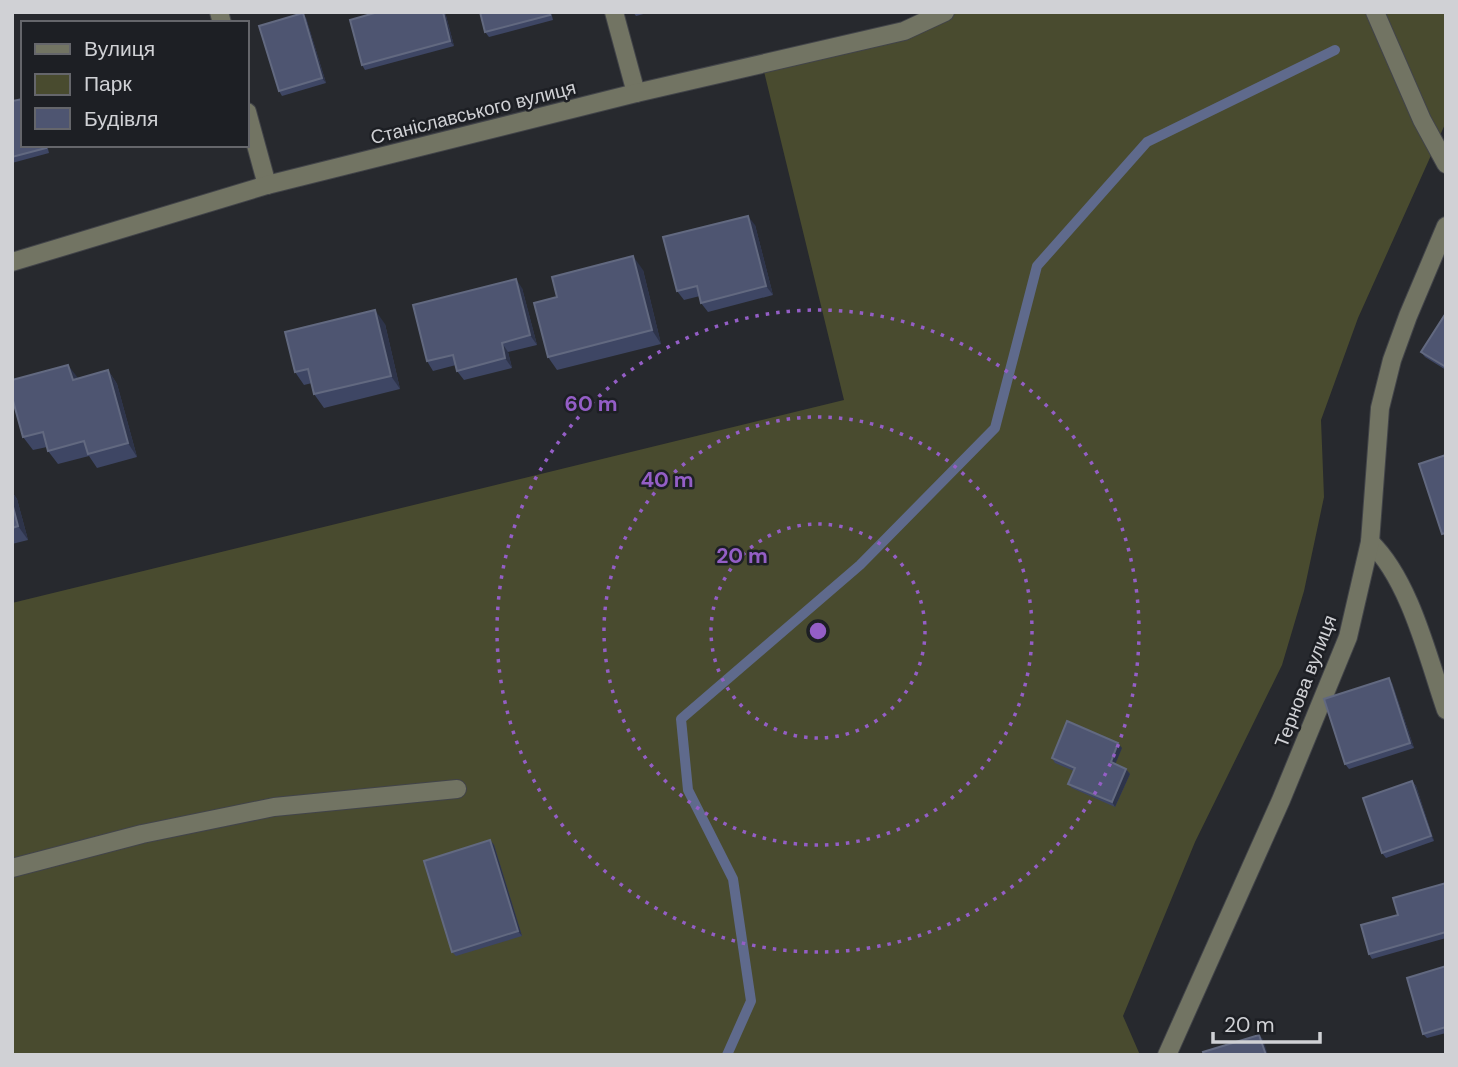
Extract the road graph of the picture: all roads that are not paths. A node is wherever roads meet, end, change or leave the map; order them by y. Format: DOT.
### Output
graph roads {
  1 [pos="614,12"];
  2 [pos="945,12"];
  3 [pos="1375,12"];
  4 [pos="636,93"];
  5 [pos="248,116"];
  6 [pos="1446,164"];
  7 [pos="267,185"];
  8 [pos="1446,226"];
  9 [pos="12,262"];
  10 [pos="1370,541"];
  11 [pos="1446,710"];
  12 [pos="457,789"];
  13 [pos="12,868"];
  14 [pos="1167,1055"];
  1 -- 4 [label="street"];
  2 -- 4 [label="street, Станіславського вулиця"];
  3 -- 6 [label="street"];
  4 -- 7 [label="street, Станіславського вулиця"];
  5 -- 7 [label="street"];
  7 -- 9 [label="street, Станіславського вулиця"];
  8 -- 10 [label="street, Тернова вулиця"];
  10 -- 11 [label="street"];
  10 -- 14 [label="street, Тернова вулиця"];
  12 -- 13 [label="street"];
}
